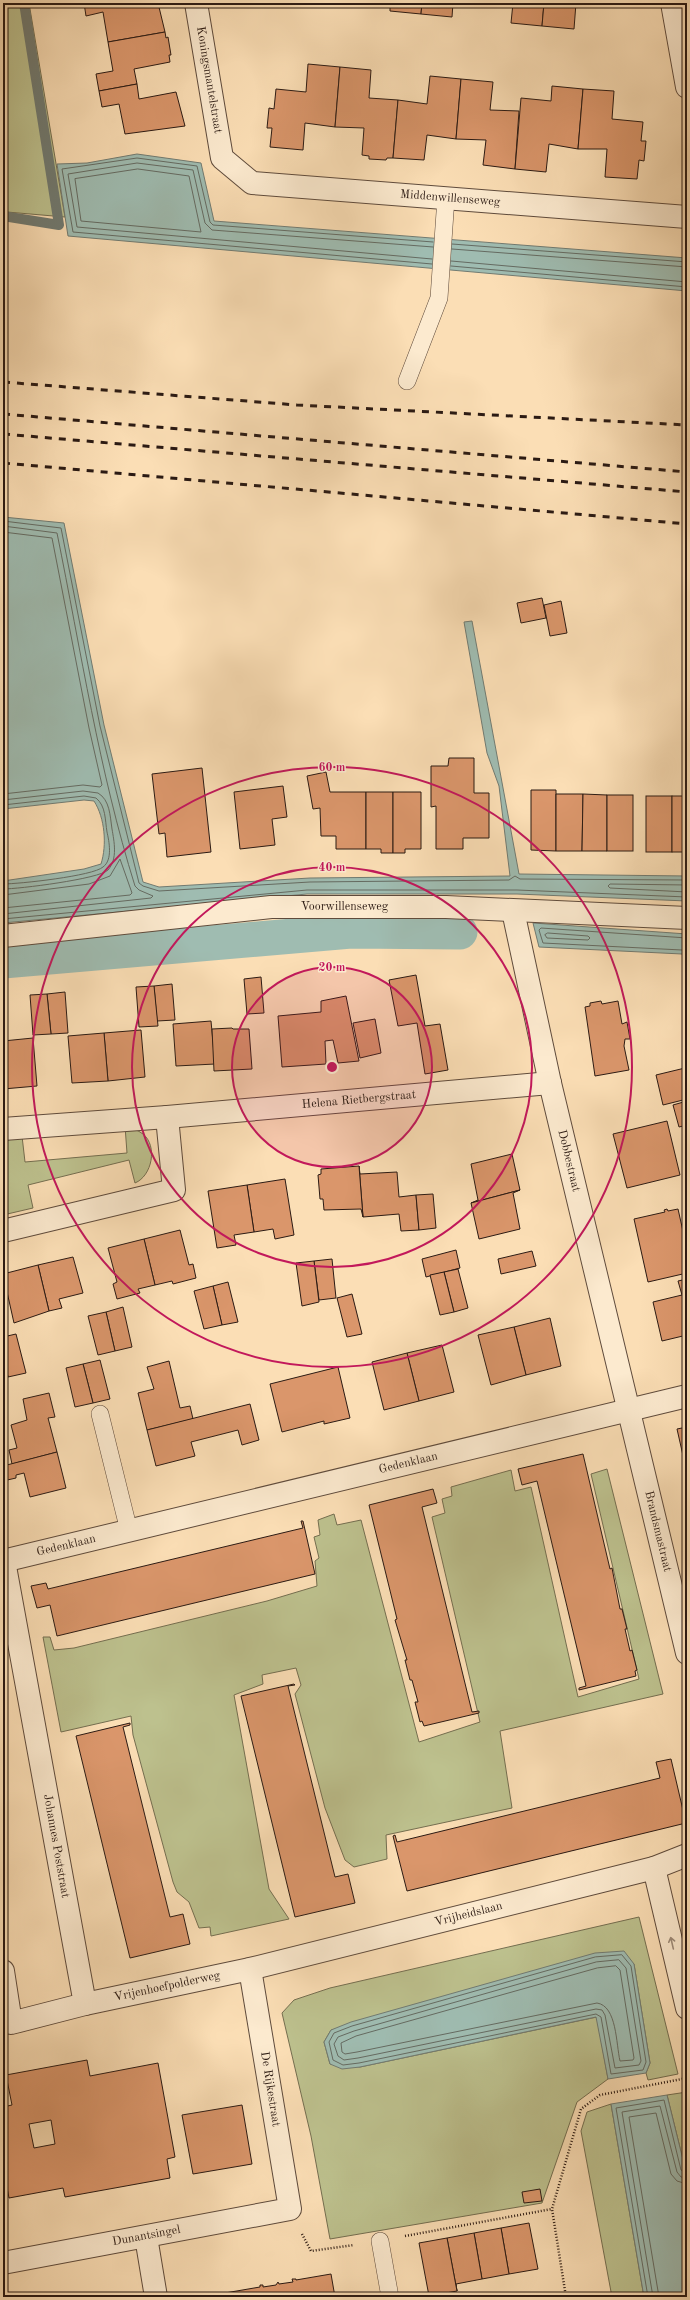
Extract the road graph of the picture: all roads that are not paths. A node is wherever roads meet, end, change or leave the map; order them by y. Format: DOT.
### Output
graph roads {
  1 [pos="196,3"];
  2 [pos="672,3"];
  3 [pos="687,87"];
  4 [pos="222,158"];
  5 [pos="446,198"];
  6 [pos="687,218"];
  7 [pos="407,380"];
  8 [pos="513,911"];
  9 [pos="687,918"];
  10 [pos="3,936"];
  11 [pos="550,1083"];
  12 [pos="167,1117"];
  13 [pos="3,1129"];
  14 [pos="3,1231"];
  15 [pos="687,1396"];
  16 [pos="630,1410"];
  17 [pos="100,1414"];
  18 [pos="129,1531"];
  19 [pos="4,1561"];
  20 [pos="687,1653"];
  21 [pos="687,1855"];
  22 [pos="654,1868"];
  23 [pos="250,1969"];
  24 [pos="3,1971"];
  25 [pos="85,2004"];
  26 [pos="687,2008"];
  27 [pos="290,2209"];
  28 [pos="146,2237"];
  29 [pos="380,2241"];
  30 [pos="3,2263"];
  31 [pos="156,2297"];
  32 [pos="390,2297"];
  1 -- 4 [label="street, Koningsmantelstraat"];
  2 -- 3 [label="street"];
  4 -- 5 [label="street, Middenwillenseweg"];
  5 -- 6 [label="street, Middenwillenseweg"];
  5 -- 7 [label="lane"];
  8 -- 9 [label="street, Voorwillenseweg"];
  8 -- 10 [label="street, Voorwillenseweg"];
  8 -- 11 [label="street, Dobbestraat"];
  11 -- 12 [label="street, Helena Rietbergstraat"];
  11 -- 16 [label="street, Dobbestraat"];
  12 -- 13 [label="street, Helena Rietbergstraat"];
  12 -- 14 [label="street"];
  15 -- 16 [label="street, Gedenklaan"];
  16 -- 18 [label="street, Gedenklaan"];
  16 -- 20 [label="street, Brandsmastraat"];
  17 -- 18 [label="lane"];
  18 -- 19 [label="street, Gedenklaan"];
  19 -- 25 [label="street, Johannes Poststraat"];
  21 -- 22 [label="street, Vrijheidslaan"];
  22 -- 23 [label="street, Vrijheidslaan"];
  26 -- 22 [label="street, one-way"];
  23 -- 25 [label="street, Vrijenhoefpolderweg"];
  23 -- 27 [label="street, De Rijkestraat"];
  24 -- 25 [label="street"];
  27 -- 28 [label="street, Dunantsingel"];
  28 -- 30 [label="street, Dunantsingel"];
  28 -- 31 [label="street"];
  29 -- 32 [label="lane"];
}
